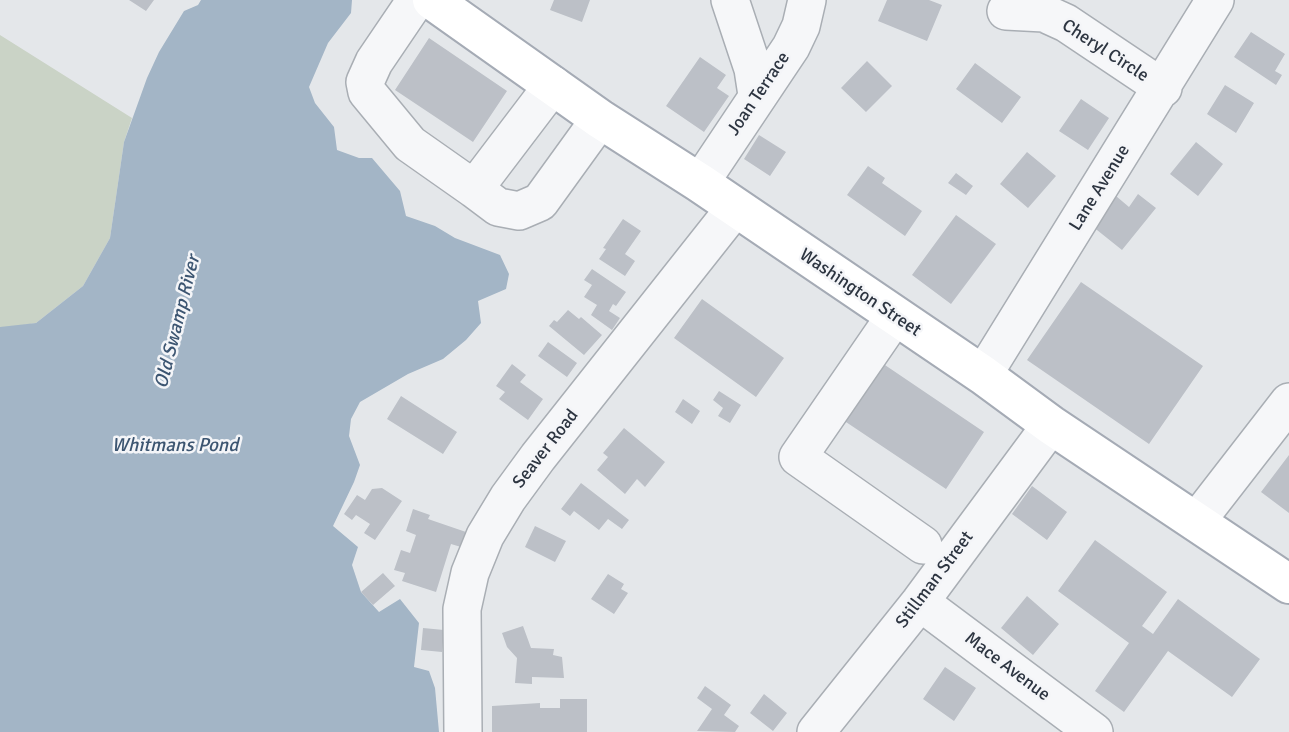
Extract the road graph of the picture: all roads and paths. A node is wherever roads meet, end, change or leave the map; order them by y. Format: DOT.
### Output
graph roads {
  1 [pos="416,0"];
  2 [pos="432,0"];
  3 [pos="730,0"];
  4 [pos="807,0"];
  5 [pos="1215,0"];
  6 [pos="1006,11"];
  7 [pos="553,85"];
  8 [pos="1163,88"];
  9 [pos="757,95"];
  10 [pos="600,119"];
  11 [pos="700,183"];
  12 [pos="474,189"];
  13 [pos="736,208"];
  14 [pos="895,316"];
  15 [pos="983,376"];
  16 [pos="1289,402"];
  17 [pos="1051,425"];
  18 [pos="1196,522"];
  19 [pos="923,545"];
  20 [pos="1289,584"];
  21 [pos="920,602"];
  22 [pos="463,732"];
  23 [pos="816,732"];
  24 [pos="1094,732"];
  1 -- 12 [label="street"];
  2 -- 7 [label="main road, Washington Street"];
  3 -- 9 [label="street"];
  4 -- 9 [label="street, Joan Terrace"];
  5 -- 8 [label="street, Lane Avenue"];
  6 -- 8 [label="street, Cheryl Circle"];
  7 -- 10 [label="main road, Washington Street"];
  7 -- 12 [label="street"];
  8 -- 15 [label="street, Lane Avenue"];
  9 -- 11 [label="street, Joan Terrace"];
  10 -- 11 [label="main road, Washington Street"];
  10 -- 12 [label="street"];
  11 -- 13 [label="main road, Washington Street"];
  13 -- 14 [label="main road, Washington Street"];
  13 -- 22 [label="street, Seaver Road"];
  14 -- 15 [label="main road, Washington Street"];
  14 -- 19 [label="street"];
  15 -- 17 [label="main road, Washington Street"];
  16 -- 18 [label="street"];
  17 -- 18 [label="main road, Washington Street"];
  17 -- 21 [label="street, Stillman Street"];
  18 -- 20 [label="main road, Washington Street"];
  21 -- 23 [label="street, Stillman Street"];
  21 -- 24 [label="street, Mace Avenue"];
}
